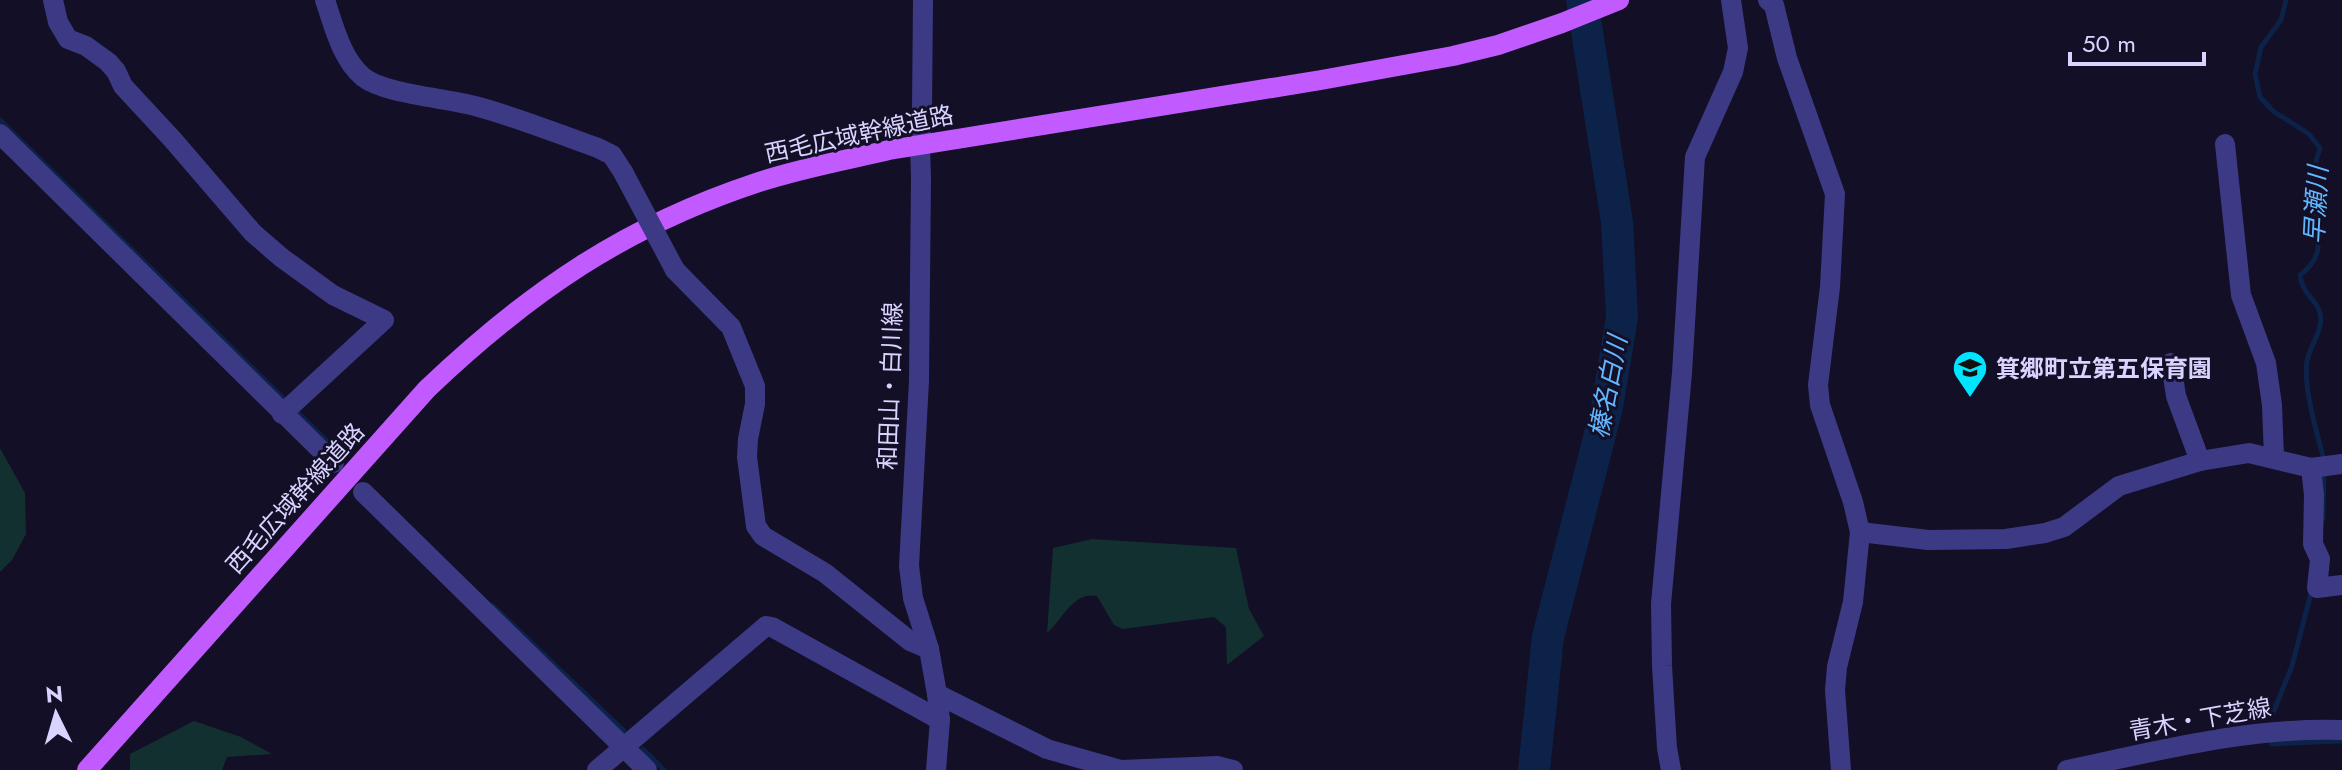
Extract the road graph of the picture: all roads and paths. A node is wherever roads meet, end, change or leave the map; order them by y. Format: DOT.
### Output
graph roads {
  1 [pos="53,0"];
  2 [pos="325,0"];
  3 [pos="923,0"];
  4 [pos="1619,0"];
  5 [pos="1768,0"];
  6 [pos="1738,2"];
  7 [pos="0,134"];
  8 [pos="2225,144"];
  9 [pos="920,145"];
  10 [pos="2171,363"];
  11 [pos="283,413"];
  12 [pos="2274,458"];
  13 [pos="2200,461"];
  14 [pos="334,463"];
  15 [pos="2325,466"];
  16 [pos="363,492"];
  17 [pos="1860,532"];
  18 [pos="2342,585"];
  19 [pos="929,649"];
  20 [pos="937,694"];
  21 [pos="940,720"];
  22 [pos="2342,730"];
  23 [pos="625,746"];
  24 [pos="2078,769"];
  25 [pos="87,770"];
  26 [pos="597,770"];
  27 [pos="647,770"];
  28 [pos="936,770"];
  29 [pos="1233,770"];
  30 [pos="1671,770"];
  31 [pos="1841,770"];
  1 -- 11 [label="street"];
  2 -- 19 [label="street, bridge"];
  3 -- 9 [label="street, 和田山・白川線"];
  4 -- 9 [label="main road, 西毛広域幹線道路"];
  5 -- 17 [label="street"];
  6 -- 30 [label="street"];
  7 -- 11 [label="street"];
  8 -- 12 [label="street"];
  9 -- 19 [label="street, 和田山・白川線"];
  9 -- 25 [label="main road, 西毛広域幹線道路"];
  10 -- 13 [label="street"];
  11 -- 14 [label="street"];
  12 -- 13 [label="street"];
  12 -- 15 [label="street"];
  13 -- 17 [label="street"];
  15 -- 18 [label="street"];
  16 -- 23 [label="street"];
  17 -- 31 [label="street"];
  19 -- 20 [label="street, 和田山・白川線"];
  20 -- 21 [label="street, 和田山・白川線"];
  20 -- 29 [label="street"];
  21 -- 23 [label="street"];
  21 -- 28 [label="street, 和田山・白川線"];
  22 -- 24 [label="street, 青木・下芝線"];
  23 -- 26 [label="street"];
  23 -- 27 [label="street"];
}
